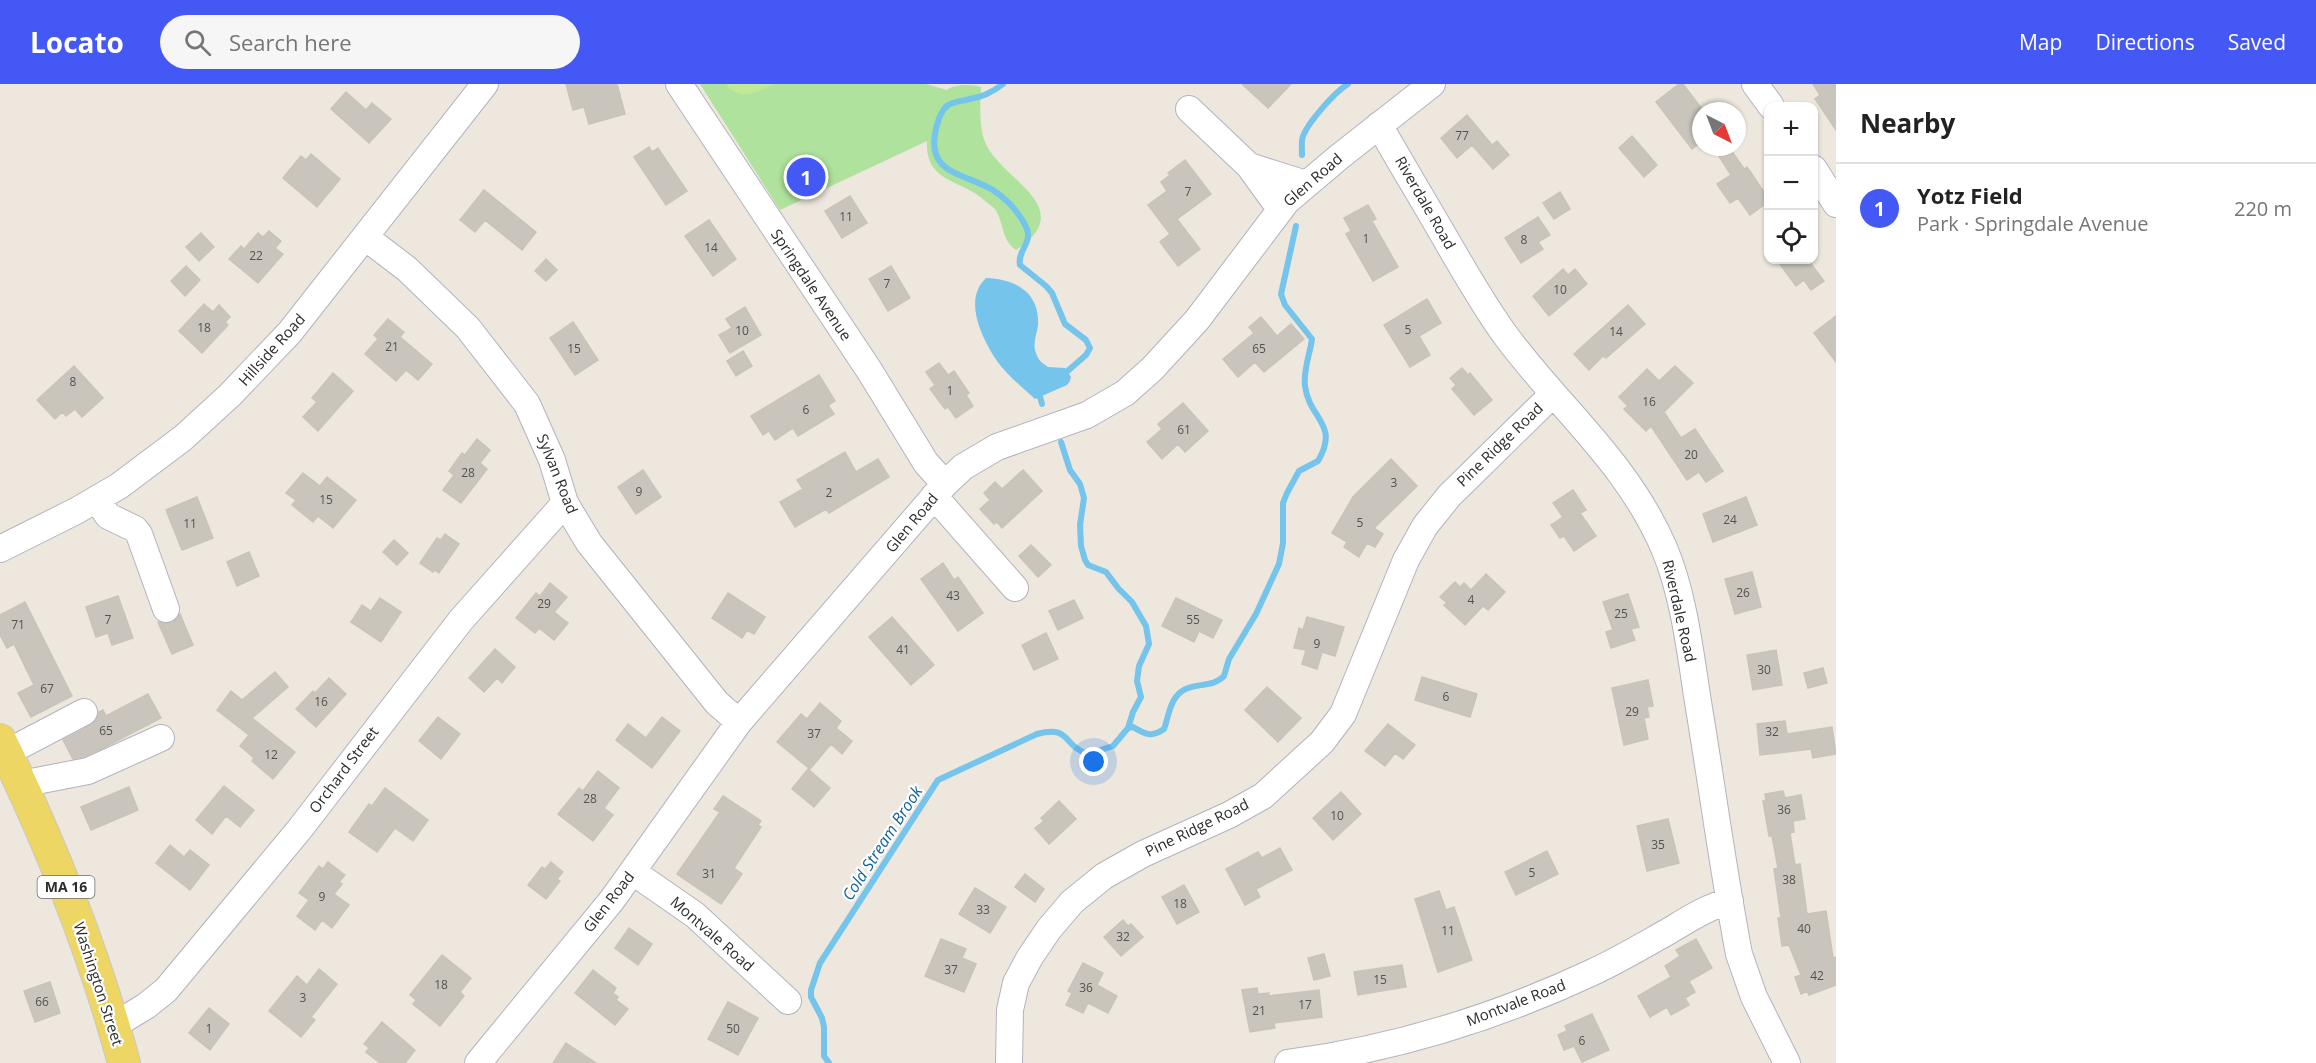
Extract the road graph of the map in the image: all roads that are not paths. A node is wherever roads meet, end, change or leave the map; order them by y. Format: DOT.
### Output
graph roads {
  1 [pos="485,84"];
  2 [pos="679,84"];
  3 [pos="1432,84"];
  4 [pos="1755,84"];
  5 [pos="1408,92"];
  6 [pos="1768,102"];
  7 [pos="1189,109"];
  8 [pos="1379,126"];
  9 [pos="1249,166"];
  10 [pos="1818,175"];
  11 [pos="1306,184"];
  12 [pos="1836,204"];
  13 [pos="1280,209"];
  14 [pos="364,237"];
  15 [pos="1553,394"];
  16 [pos="940,490"];
  17 [pos="98,499"];
  18 [pos="565,503"];
  19 [pos="0,549"];
  20 [pos="1015,588"];
  21 [pos="166,609"];
  22 [pos="84,712"];
  23 [pos="739,722"];
  24 [pos="161,738"];
  25 [pos="3,747"];
  26 [pos="21,784"];
  27 [pos="633,872"];
  28 [pos="1730,901"];
  29 [pos="788,1001"];
  30 [pos="113,1026"];
  31 [pos="124,1063"];
  32 [pos="478,1063"];
  33 [pos="1009,1063"];
  34 [pos="1288,1063"];
  35 [pos="1787,1063"];
  1 -- 14 [label="street, Hillside Road"];
  2 -- 16 [label="street, Springdale Avenue"];
  3 -- 5 [label="street, Glen Road"];
  4 -- 6 [label="street"];
  5 -- 8 [label="street, Glen Road"];
  7 -- 9 [label="street"];
  8 -- 11 [label="street, Glen Road"];
  8 -- 15 [label="street, Riverdale Road"];
  9 -- 11 [label="street"];
  9 -- 13 [label="street"];
  10 -- 12 [label="street"];
  11 -- 13 [label="street, Glen Road"];
  13 -- 16 [label="street, Glen Road"];
  14 -- 17 [label="street, Hillside Road"];
  14 -- 18 [label="street, Sylvan Road"];
  15 -- 28 [label="street, Riverdale Road"];
  15 -- 33 [label="street, Pine Ridge Road"];
  16 -- 20 [label="street, Springdale Avenue"];
  16 -- 23 [label="street, Glen Road"];
  17 -- 19 [label="street, Hillside Road"];
  17 -- 21 [label="street"];
  18 -- 23 [label="street, Sylvan Road"];
  18 -- 30 [label="street, Orchard Street"];
  22 -- 25 [label="street"];
  23 -- 27 [label="street, Glen Road"];
  24 -- 26 [label="street"];
  25 -- 26 [label="main road, Washington Street / MA 16"];
  26 -- 30 [label="main road, Washington Street / MA 16"];
  27 -- 29 [label="street, Montvale Road"];
  27 -- 32 [label="street, Glen Road"];
  28 -- 34 [label="street, Montvale Road"];
  28 -- 35 [label="street, Riverdale Road"];
  30 -- 31 [label="main road, Washington Street / MA 16"];
}
